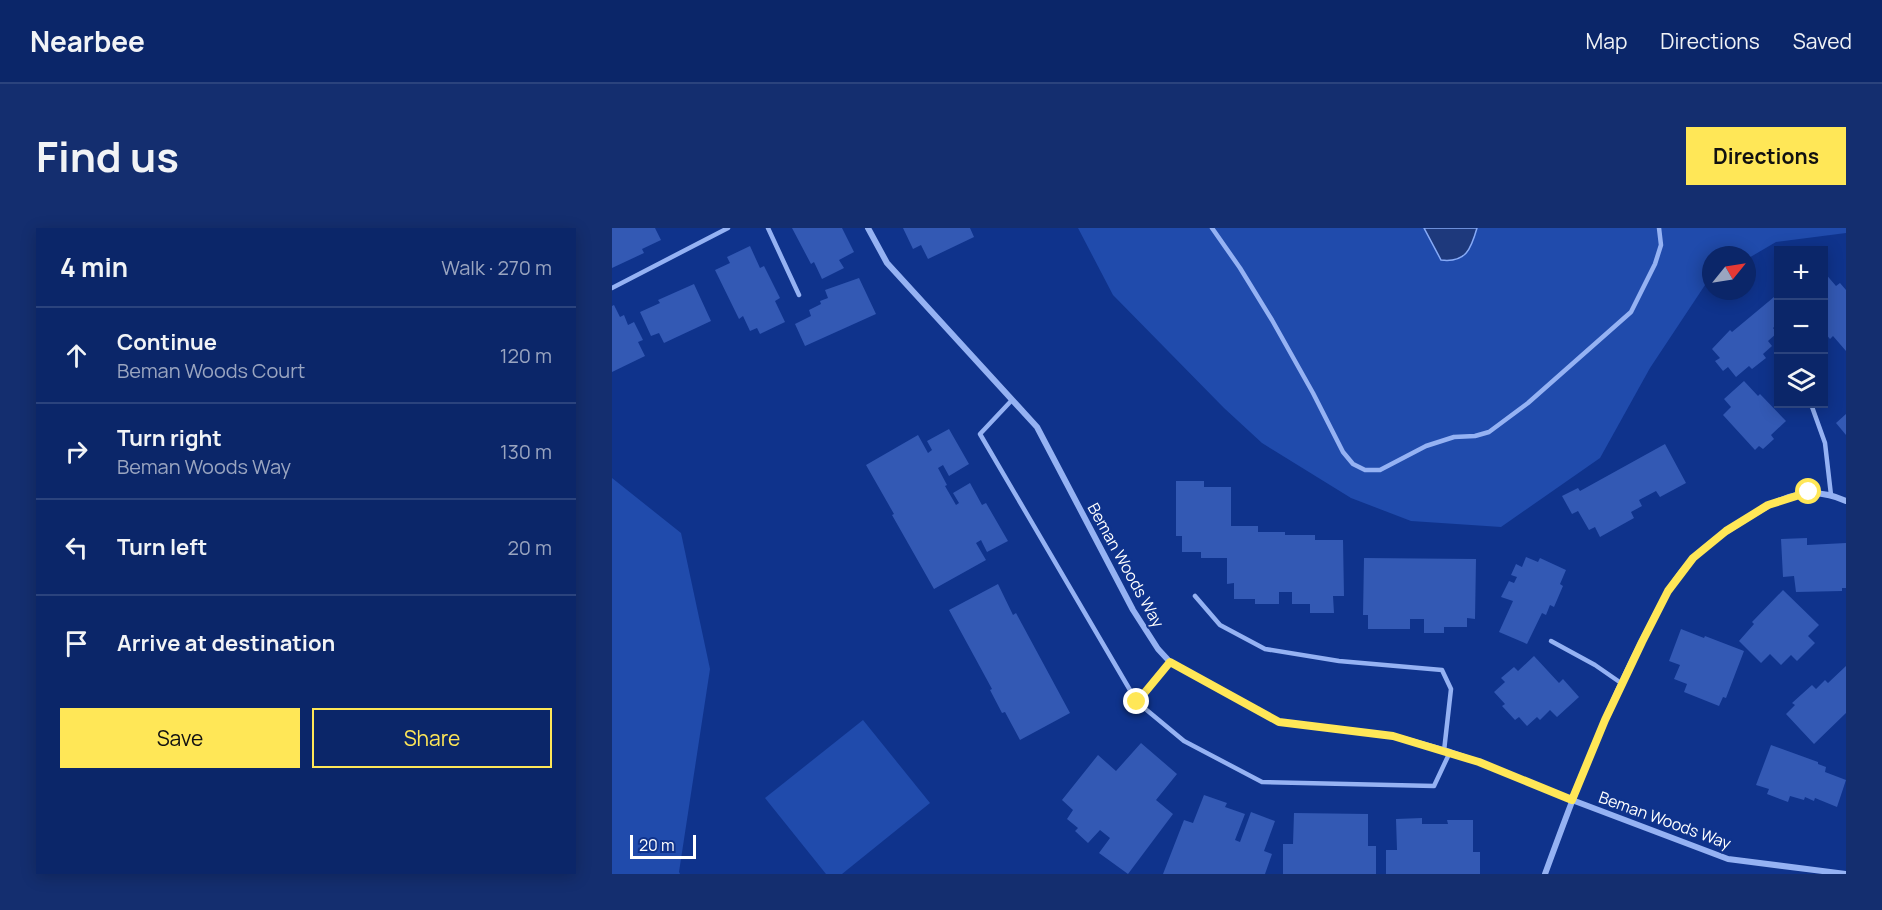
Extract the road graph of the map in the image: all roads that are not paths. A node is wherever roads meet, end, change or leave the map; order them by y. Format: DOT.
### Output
graph roads {
  1 [pos="728,228"];
  2 [pos="768,228"];
  3 [pos="868,228"];
  4 [pos="1212,228"];
  5 [pos="1659,228"];
  6 [pos="612,288"];
  7 [pos="799,295"];
  8 [pos="1012,400"];
  9 [pos="1812,408"];
  10 [pos="1831,495"];
  11 [pos="1846,501"];
  12 [pos="1195,596"];
  13 [pos="1551,641"];
  14 [pos="1170,662"];
  15 [pos="1621,683"];
  16 [pos="1137,702"];
  17 [pos="1447,752"];
  18 [pos="1572,800"];
  19 [pos="1545,874"];
  20 [pos="1846,874"];
  1 -- 6 [label="lane"];
  2 -- 7 [label="lane"];
  3 -- 8 [label="street, Beman Woods Way"];
  4 -- 5 [label="lane"];
  8 -- 14 [label="street, Beman Woods Way"];
  8 -- 16 [label="lane"];
  9 -- 10 [label="lane"];
  10 -- 11 [label="street"];
  10 -- 15 [label="street"];
  12 -- 17 [label="lane"];
  13 -- 15 [label="lane"];
  14 -- 16 [label="lane"];
  14 -- 17 [label="street, Beman Woods Way"];
  15 -- 18 [label="street"];
  16 -- 17 [label="lane"];
  17 -- 18 [label="street, Beman Woods Way"];
  18 -- 19 [label="street"];
  18 -- 20 [label="street, Beman Woods Way"];
}
